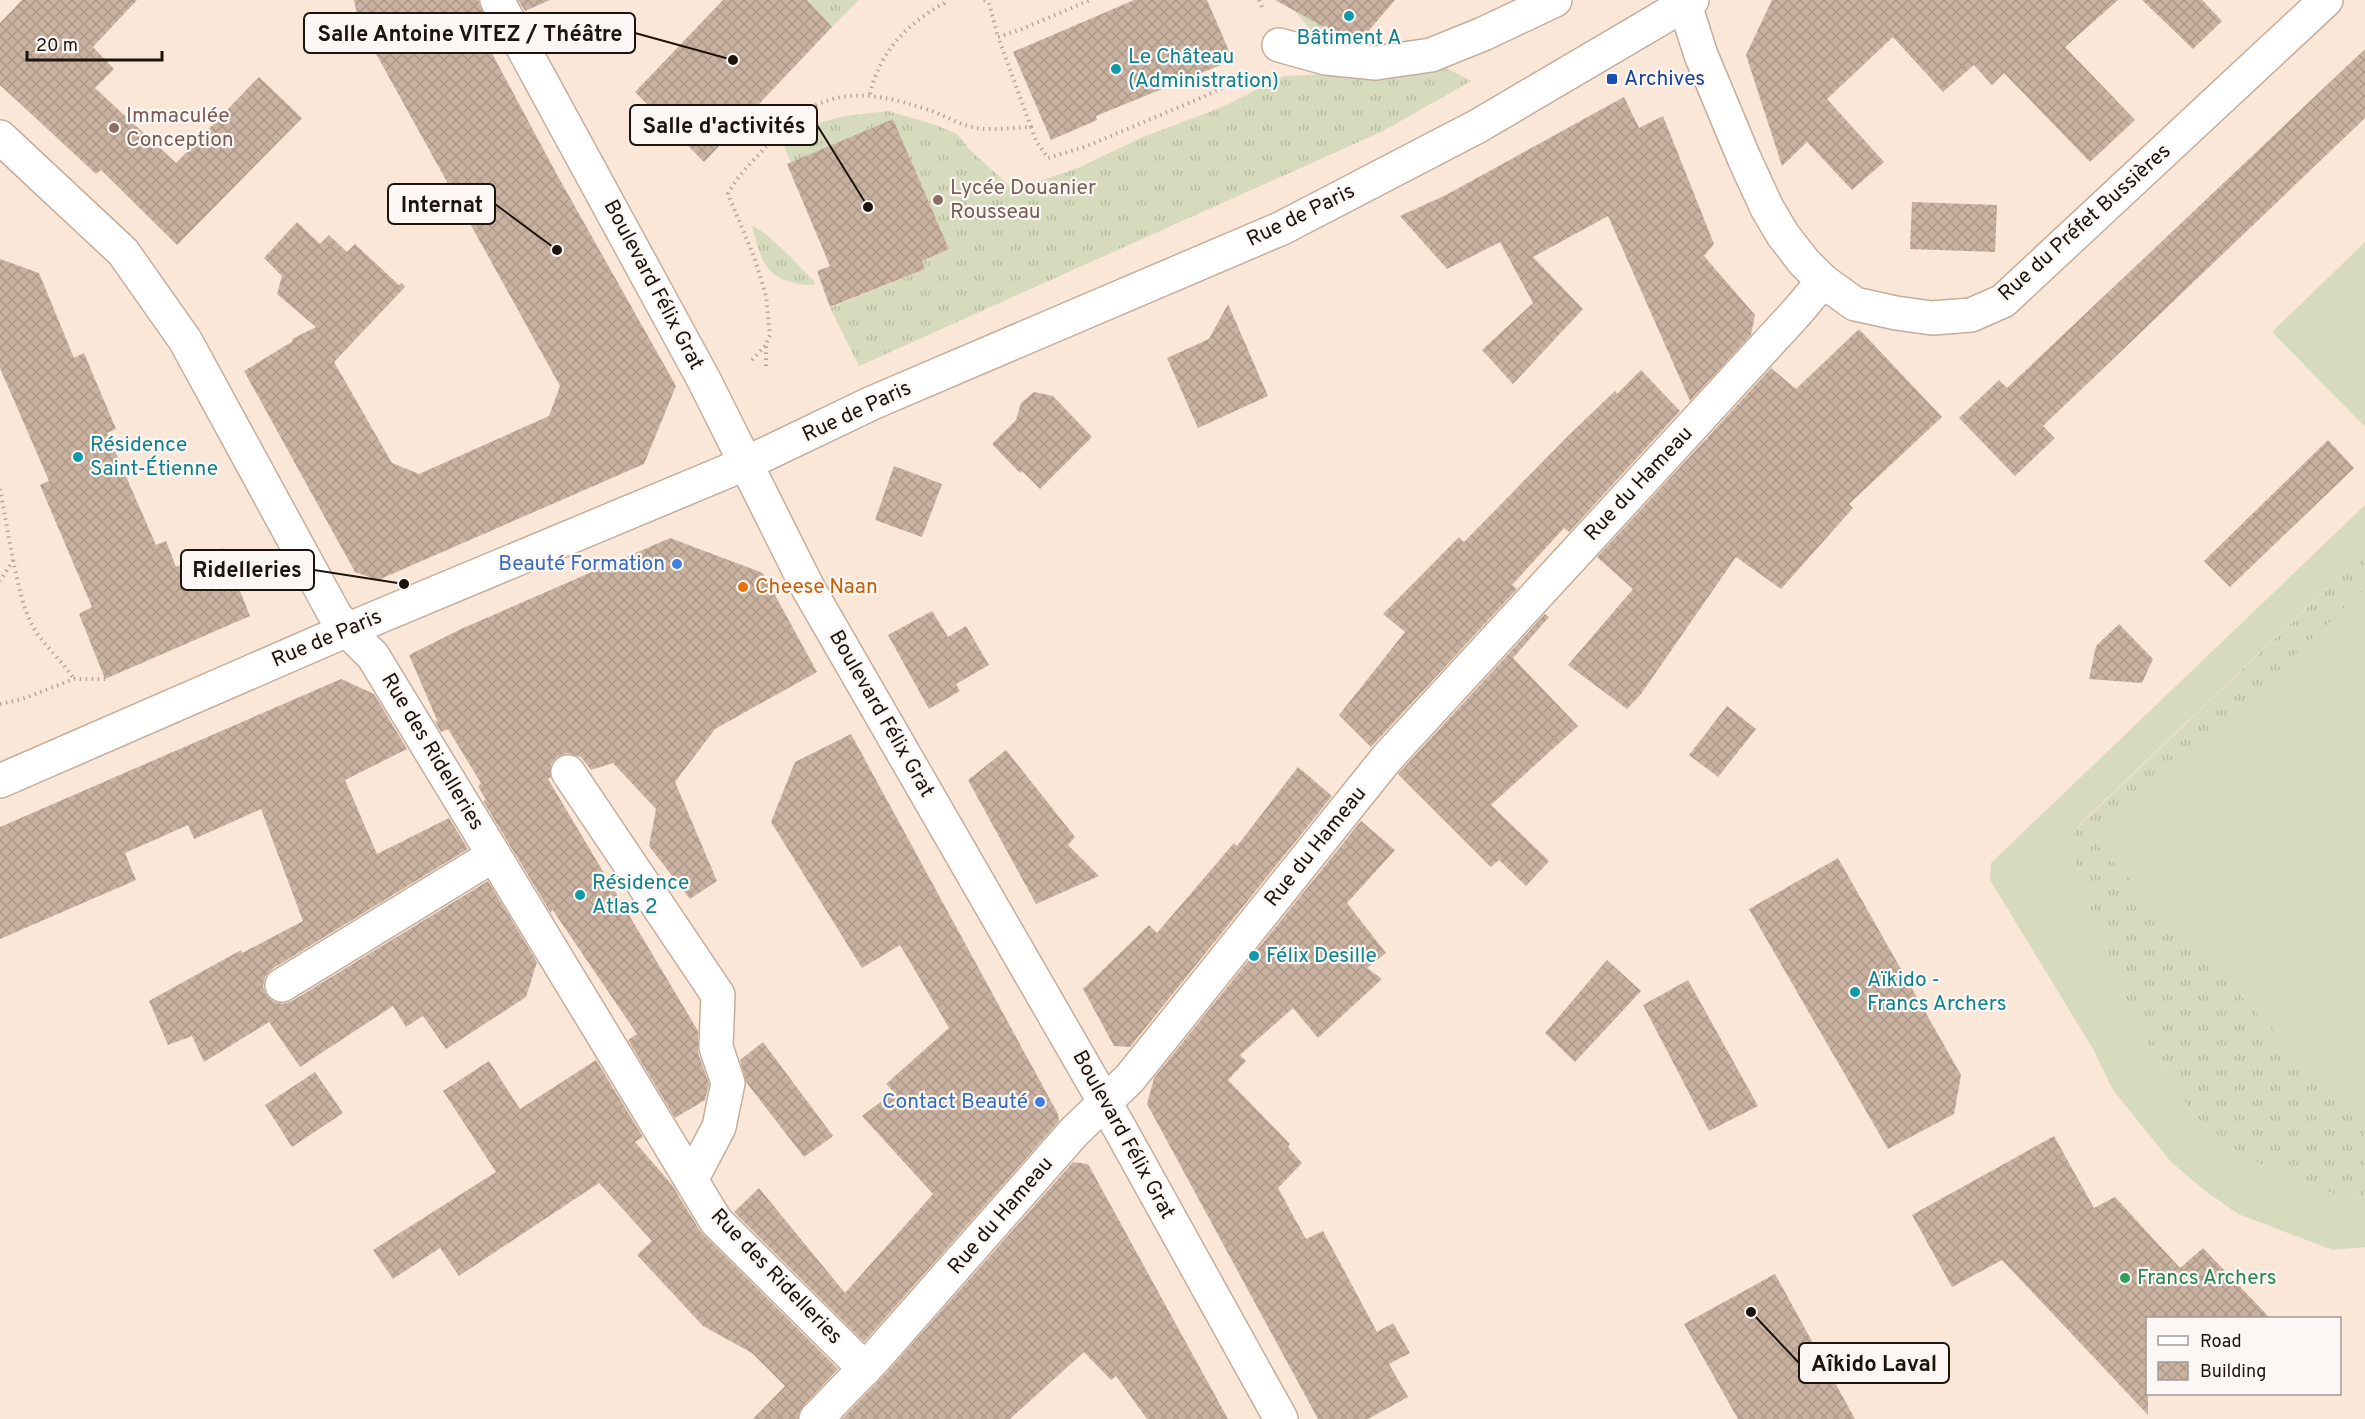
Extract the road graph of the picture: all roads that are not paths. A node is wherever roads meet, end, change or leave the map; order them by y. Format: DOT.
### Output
graph roads {
  1 [pos="497,0"];
  2 [pos="1555,0"];
  3 [pos="2326,0"];
  4 [pos="1688,3"];
  5 [pos="1279,45"];
  6 [pos="0,137"];
  7 [pos="1823,281"];
  8 [pos="747,464"];
  9 [pos="347,630"];
  10 [pos="568,772"];
  11 [pos="0,782"];
  12 [pos="494,855"];
  13 [pos="282,985"];
  14 [pos="1104,1101"];
  15 [pos="691,1180"];
  16 [pos="865,1369"];
  17 [pos="816,1419"];
  18 [pos="1281,1419"];
  1 -- 8 [label="street, Boulevard Félix Grat"];
  2 -- 5 [label="street"];
  3 -- 7 [label="street, Rue du Préfet Bussières"];
  4 -- 7 [label="street, Rue du Préfet Bussières"];
  4 -- 8 [label="street, Rue de Paris"];
  6 -- 9 [label="street, Rue des Ridelleries"];
  7 -- 14 [label="street, Rue du Hameau"];
  8 -- 9 [label="street, Rue de Paris"];
  8 -- 14 [label="street, Boulevard Félix Grat"];
  9 -- 11 [label="street, Rue de Paris"];
  9 -- 12 [label="street, Rue des Ridelleries"];
  10 -- 15 [label="street"];
  12 -- 13 [label="street"];
  12 -- 15 [label="street, Rue des Ridelleries"];
  14 -- 16 [label="street, Rue du Hameau"];
  14 -- 18 [label="street, Boulevard Félix Grat"];
  15 -- 16 [label="street, Rue des Ridelleries"];
  16 -- 17 [label="street, Rue du Hameau"];
}
